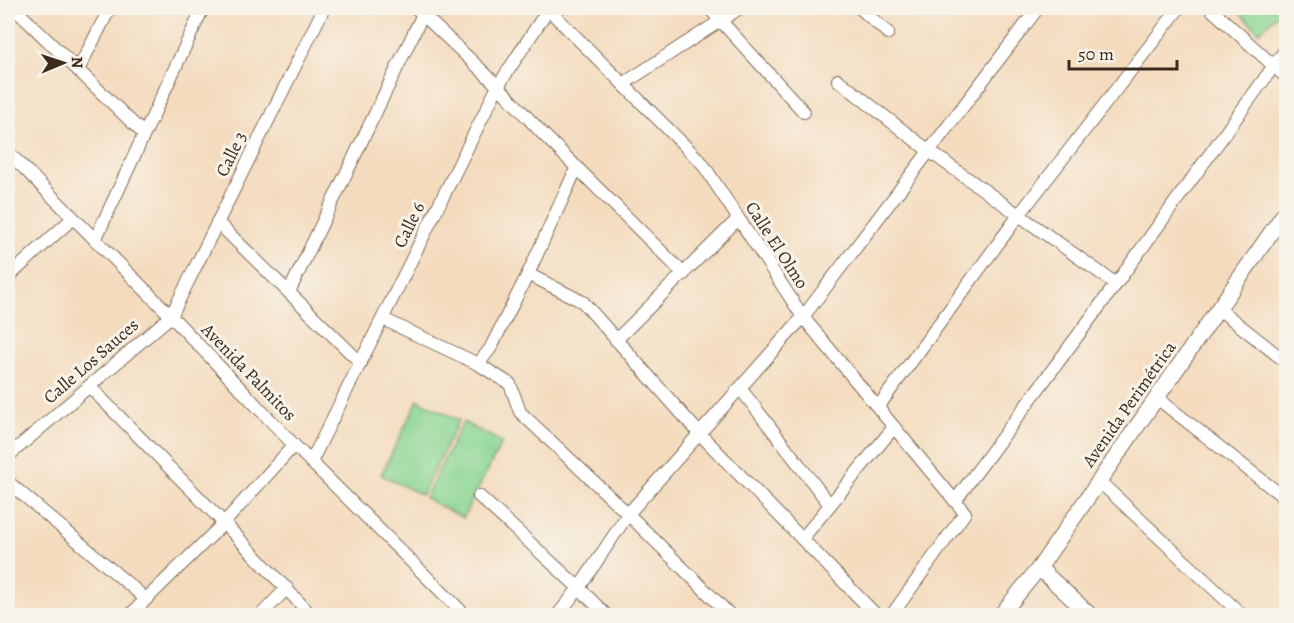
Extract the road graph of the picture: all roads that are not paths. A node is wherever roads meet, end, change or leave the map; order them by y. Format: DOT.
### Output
graph roads {
  1 [pos="14,8"];
  2 [pos="110,8"];
  3 [pos="203,8"];
  4 [pos="324,8"];
  5 [pos="548,8"];
  6 [pos="709,8"];
  7 [pos="740,8"];
  8 [pos="860,8"];
  9 [pos="1038,8"];
  10 [pos="1179,8"];
  11 [pos="1210,8"];
  12 [pos="419,11"];
  13 [pos="721,20"];
  14 [pos="888,33"];
  15 [pos="1287,49"];
  16 [pos="1274,66"];
  17 [pos="78,70"];
  18 [pos="1287,77"];
  19 [pos="838,80"];
  20 [pos="623,84"];
  21 [pos="498,87"];
  22 [pos="804,112"];
  23 [pos="144,134"];
  24 [pos="929,151"];
  25 [pos="8,152"];
  26 [pos="577,167"];
  27 [pos="1287,211"];
  28 [pos="1019,215"];
  29 [pos="73,218"];
  30 [pos="738,219"];
  31 [pos="217,222"];
  32 [pos="94,240"];
  33 [pos="528,274"];
  34 [pos="684,274"];
  35 [pos="8,277"];
  36 [pos="1116,284"];
  37 [pos="289,292"];
  38 [pos="1219,309"];
  39 [pos="171,316"];
  40 [pos="803,317"];
  41 [pos="383,319"];
  42 [pos="616,340"];
  43 [pos="1287,362"];
  44 [pos="361,363"];
  45 [pos="478,364"];
  46 [pos="89,386"];
  47 [pos="740,388"];
  48 [pos="1157,398"];
  49 [pos="878,407"];
  50 [pos="894,427"];
  51 [pos="699,433"];
  52 [pos="294,445"];
  53 [pos="8,456"];
  54 [pos="311,462"];
  55 [pos="1099,481"];
  56 [pos="8,482"];
  57 [pos="479,496"];
  58 [pos="1287,499"];
  59 [pos="955,501"];
  60 [pos="830,505"];
  61 [pos="628,514"];
  62 [pos="224,523"];
  63 [pos="802,539"];
  64 [pos="1039,568"];
  65 [pos="286,588"];
  66 [pos="579,588"];
  67 [pos="146,599"];
  68 [pos="129,615"];
  69 [pos="260,615"];
  70 [pos="312,615"];
  71 [pos="466,615"];
  72 [pos="557,615"];
  73 [pos="607,615"];
  74 [pos="731,615"];
  75 [pos="877,615"];
  76 [pos="891,615"];
  77 [pos="1000,615"];
  78 [pos="1048,615"];
  79 [pos="1061,615"];
  80 [pos="1091,615"];
  81 [pos="1243,615"];
  1 -- 17 [label="street"];
  2 -- 17 [label="street"];
  3 -- 23 [label="street"];
  4 -- 31 [label="street, Calle 3"];
  5 -- 20 [label="street, Calle El Olmo"];
  5 -- 21 [label="street, Calle 6"];
  6 -- 13 [label="street"];
  7 -- 13 [label="street"];
  8 -- 14 [label="street"];
  9 -- 24 [label="street"];
  10 -- 28 [label="street"];
  11 -- 16 [label="street"];
  12 -- 21 [label="street"];
  12 -- 37 [label="street"];
  13 -- 20 [label="street"];
  13 -- 22 [label="street"];
  15 -- 16 [label="street"];
  16 -- 18 [label="street"];
  16 -- 36 [label="street"];
  17 -- 23 [label="street"];
  19 -- 24 [label="street"];
  20 -- 30 [label="street, Calle El Olmo"];
  21 -- 26 [label="street"];
  21 -- 41 [label="street, Calle 6"];
  23 -- 32 [label="street"];
  24 -- 28 [label="street"];
  24 -- 40 [label="street"];
  25 -- 29 [label="street, Avenida Palmitos"];
  26 -- 33 [label="street"];
  26 -- 34 [label="street"];
  27 -- 38 [label="street, Avenida Perimétrica"];
  28 -- 36 [label="street"];
  28 -- 49 [label="street"];
  29 -- 32 [label="street, Avenida Palmitos"];
  29 -- 35 [label="street"];
  30 -- 34 [label="street"];
  30 -- 40 [label="street, Calle El Olmo"];
  31 -- 37 [label="street"];
  31 -- 39 [label="street, Calle 3"];
  32 -- 39 [label="street, Avenida Palmitos"];
  33 -- 42 [label="street"];
  33 -- 45 [label="street"];
  34 -- 42 [label="street"];
  36 -- 59 [label="street"];
  37 -- 44 [label="street"];
  38 -- 43 [label="street"];
  38 -- 48 [label="street, Avenida Perimétrica"];
  39 -- 46 [label="street, Calle Los Sauces"];
  39 -- 52 [label="street, Avenida Palmitos"];
  40 -- 47 [label="street"];
  40 -- 49 [label="street, Calle El Olmo"];
  41 -- 44 [label="street, Calle 6"];
  41 -- 45 [label="street"];
  42 -- 51 [label="street"];
  44 -- 54 [label="street, Calle 6"];
  45 -- 61 [label="street"];
  46 -- 53 [label="street, Calle Los Sauces"];
  46 -- 62 [label="street"];
  47 -- 51 [label="street"];
  47 -- 60 [label="street"];
  48 -- 55 [label="street, Avenida Perimétrica"];
  48 -- 58 [label="street"];
  49 -- 50 [label="street, Calle El Olmo"];
  50 -- 59 [label="street, Calle El Olmo"];
  50 -- 60 [label="street"];
  51 -- 61 [label="street"];
  51 -- 63 [label="street"];
  52 -- 54 [label="street, Avenida Palmitos"];
  52 -- 62 [label="street"];
  54 -- 71 [label="street, Avenida Palmitos"];
  55 -- 64 [label="street, Avenida Perimétrica"];
  55 -- 81 [label="street"];
  56 -- 67 [label="street"];
  57 -- 66 [label="street"];
  59 -- 76 [label="street, Calle El Olmo"];
  60 -- 63 [label="street"];
  61 -- 66 [label="street"];
  61 -- 74 [label="street"];
  62 -- 65 [label="street"];
  62 -- 67 [label="street"];
  63 -- 75 [label="street"];
  64 -- 77 [label="street, Avenida Perimétrica"];
  64 -- 80 [label="street"];
  65 -- 69 [label="street"];
  65 -- 70 [label="street"];
  66 -- 72 [label="street"];
  66 -- 73 [label="street"];
  67 -- 68 [label="street"];
  78 -- 79 [label="lane"];
}
